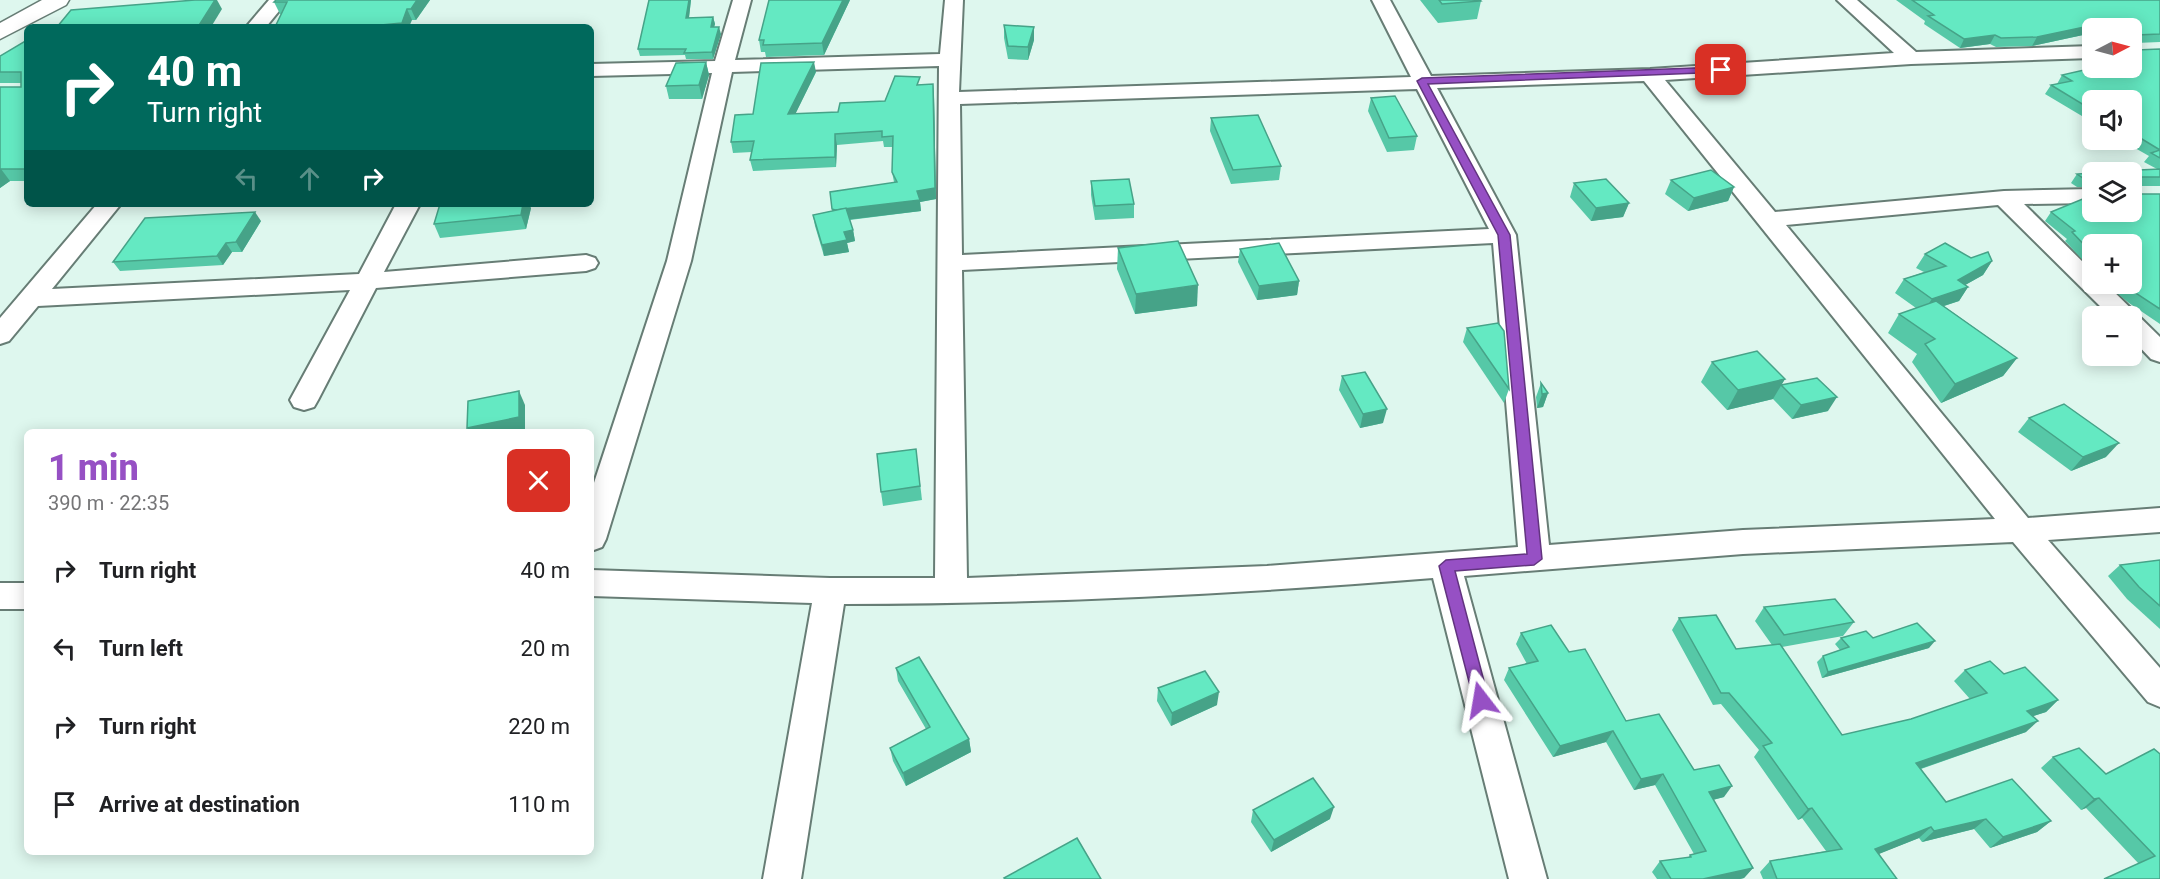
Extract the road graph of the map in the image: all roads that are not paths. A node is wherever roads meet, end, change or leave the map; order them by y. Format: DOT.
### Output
graph roads {
  1 [pos="58,0"];
  2 [pos="78,0"];
  3 [pos="279,0"];
  4 [pos="742,0"];
  5 [pos="954,0"];
  6 [pos="1381,0"];
  7 [pos="1846,0"];
  8 [pos="36,24"];
  9 [pos="259,24"];
  10 [pos="24,31"];
  11 [pos="0,32"];
  12 [pos="0,44"];
  13 [pos="2082,52"];
  14 [pos="1911,58"];
  15 [pos="949,60"];
  16 [pos="724,65"];
  17 [pos="594,70"];
  18 [pos="1650,75"];
  19 [pos="1422,81"];
  20 [pos="951,98"];
  21 [pos="2082,196"];
  22 [pos="2004,198"];
  23 [pos="107,207"];
  24 [pos="406,207"];
  25 [pos="1768,220"];
  26 [pos="1504,235"];
  27 [pos="586,262"];
  28 [pos="950,264"];
  29 [pos="368,281"];
  30 [pos="32,298"];
  31 [pos="2114,306"];
  32 [pos="2142,334"];
  33 [pos="0,335"];
  34 [pos="2160,352"];
  35 [pos="304,400"];
  36 [pos="2160,520"];
  37 [pos="594,530"];
  38 [pos="2021,530"];
  39 [pos="1534,559"];
  40 [pos="1446,566"];
  41 [pos="594,583"];
  42 [pos="830,591"];
  43 [pos="951,591"];
  44 [pos="24,596"];
  45 [pos="0,597"];
  46 [pos="2160,692"];
  47 [pos="782,879"];
  48 [pos="1527,879"];
  1 -- 11 [label="main road"];
  2 -- 8 [label="main road"];
  3 -- 9 [label="street"];
  4 -- 16 [label="street"];
  5 -- 15 [label="street"];
  6 -- 19 [label="street"];
  7 -- 14 [label="street"];
  10 -- 12 [label="main road"];
  13 -- 14 [label="street"];
  14 -- 18 [label="street"];
  15 -- 16 [label="street"];
  15 -- 20 [label="street"];
  16 -- 17 [label="street"];
  16 -- 37 [label="street"];
  18 -- 19 [label="street"];
  18 -- 25 [label="street"];
  19 -- 20 [label="street"];
  19 -- 26 [label="street"];
  20 -- 28 [label="street"];
  21 -- 22 [label="street"];
  22 -- 25 [label="street"];
  22 -- 31 [label="street"];
  23 -- 30 [label="street"];
  24 -- 29 [label="street"];
  25 -- 38 [label="street"];
  26 -- 28 [label="street"];
  26 -- 39 [label="street"];
  27 -- 29 [label="street"];
  28 -- 43 [label="street"];
  29 -- 30 [label="street"];
  29 -- 35 [label="street"];
  30 -- 33 [label="street"];
  32 -- 34 [label="street"];
  36 -- 38 [label="street"];
  38 -- 39 [label="street"];
  38 -- 46 [label="street"];
  39 -- 40 [label="street"];
  40 -- 43 [label="street"];
  40 -- 48 [label="street"];
  41 -- 42 [label="street"];
  42 -- 43 [label="street"];
  42 -- 47 [label="street"];
  44 -- 45 [label="street"];
}
